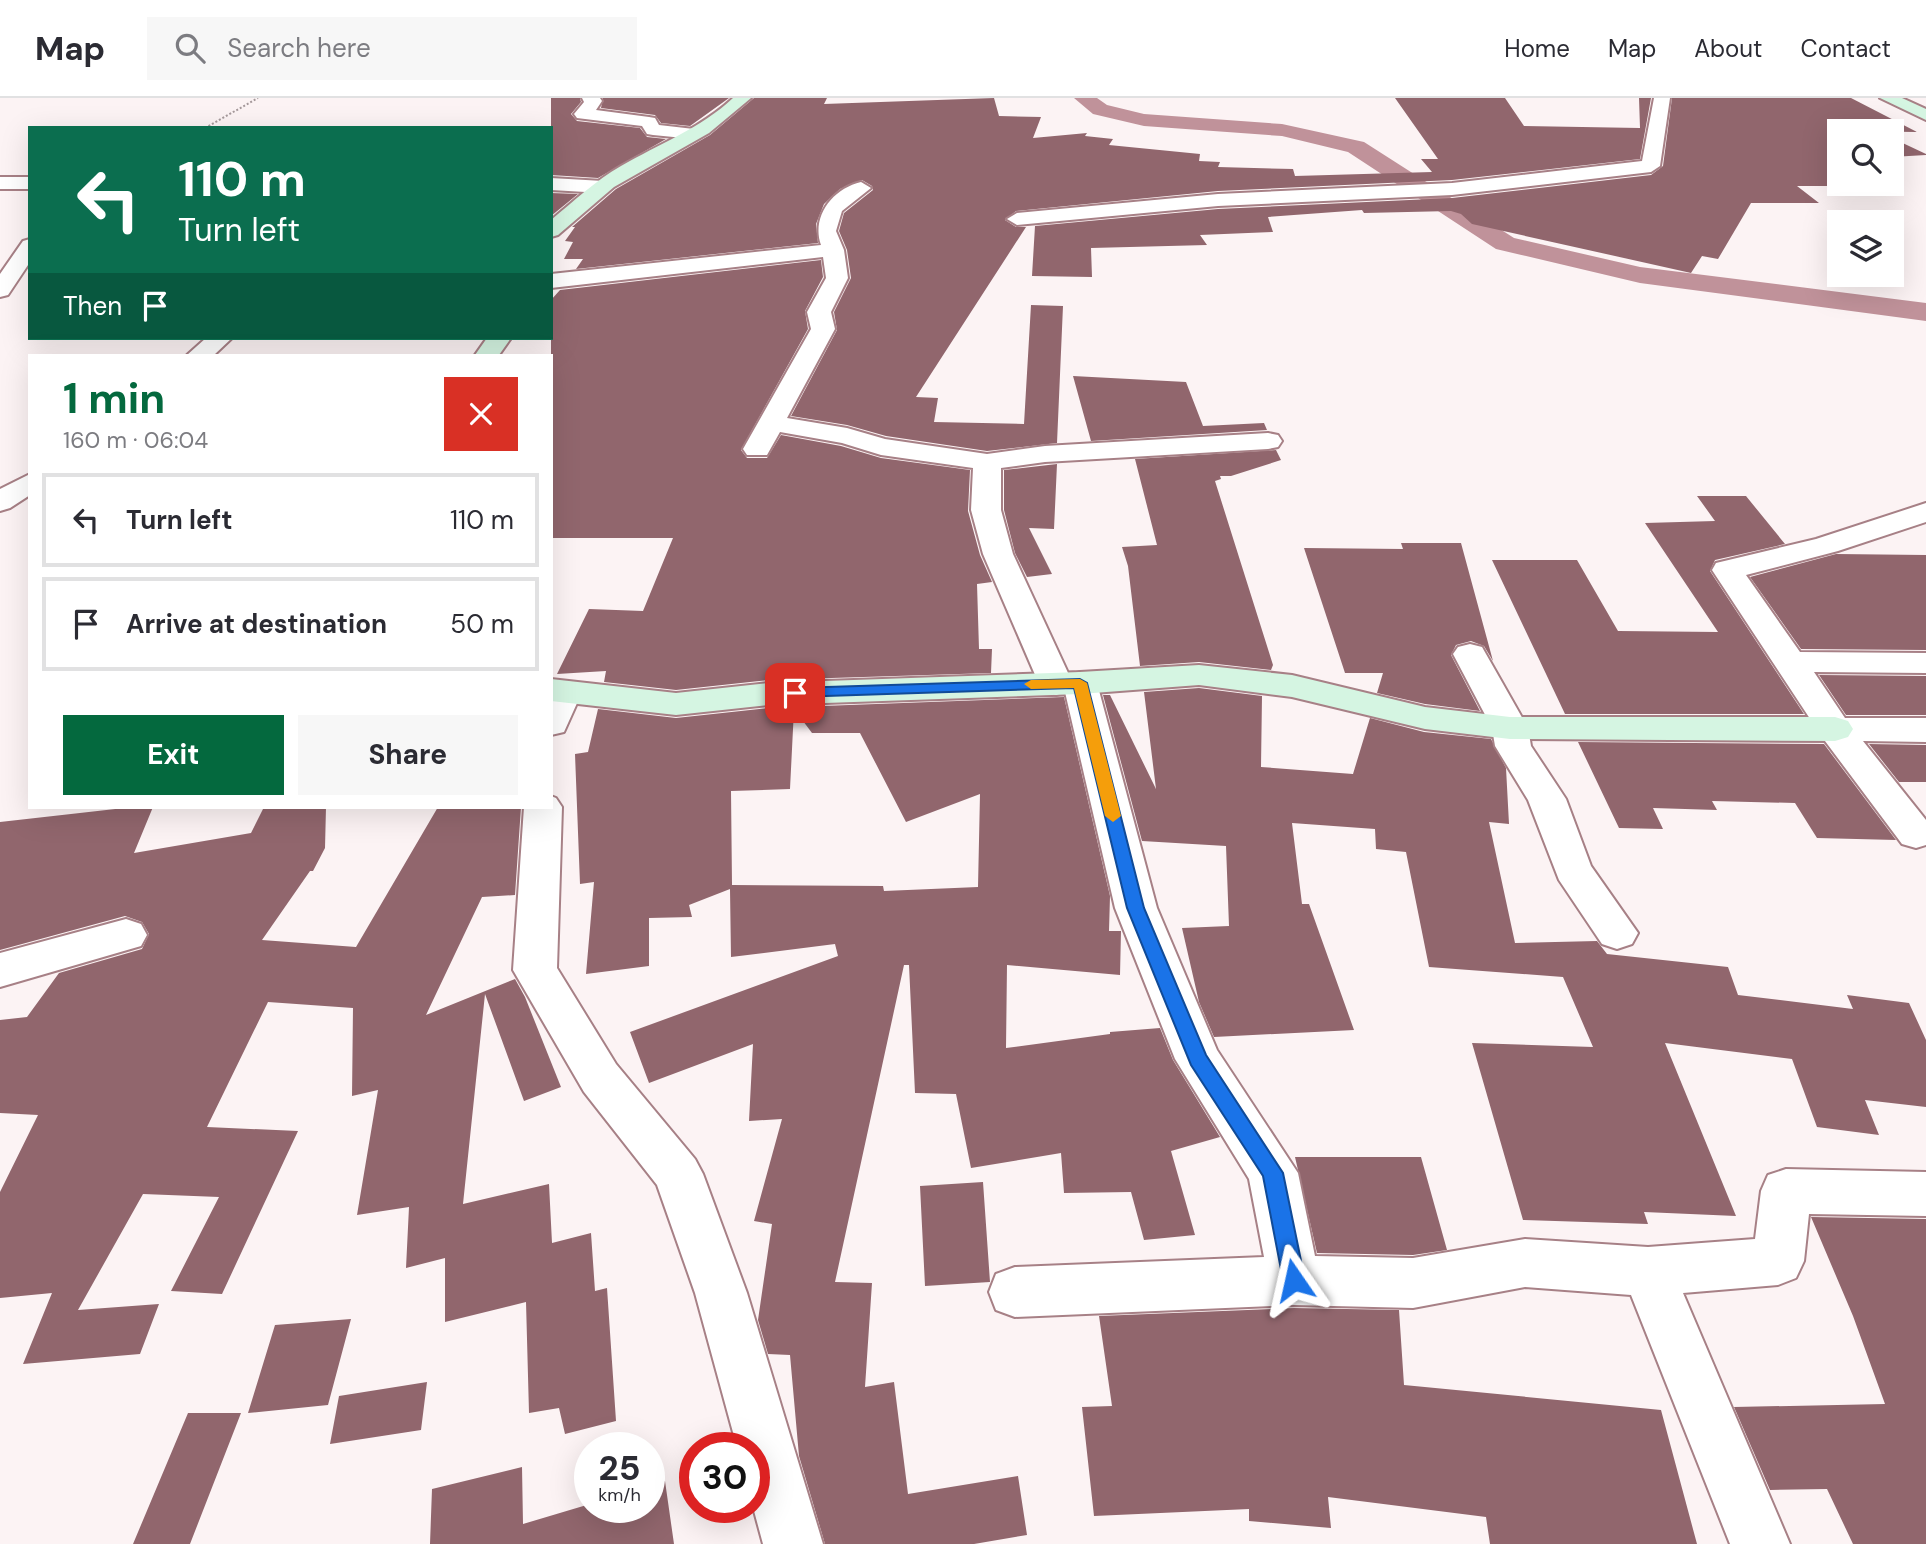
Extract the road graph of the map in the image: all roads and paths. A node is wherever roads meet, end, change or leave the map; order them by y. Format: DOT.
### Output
graph roads {
  1 [pos="258,98"];
  2 [pos="590,98"];
  3 [pos="743,98"];
  4 [pos="1662,98"];
  5 [pos="1888,98"];
  6 [pos="1912,102"];
  7 [pos="1926,102"];
  8 [pos="1926,115"];
  9 [pos="209,126"];
  10 [pos="694,134"];
  11 [pos="553,184"];
  12 [pos="603,187"];
  13 [pos="861,188"];
  14 [pos="1017,219"];
  15 [pos="553,229"];
  16 [pos="28,248"];
  17 [pos="833,250"];
  18 [pos="553,281"];
  19 [pos="0,290"];
  20 [pos="218,340"];
  21 [pos="200,354"];
  22 [pos="771,423"];
  23 [pos="1268,441"];
  24 [pos="757,449"];
  25 [pos="987,462"];
  26 [pos="28,483"];
  27 [pos="0,502"];
  28 [pos="1926,512"];
  29 [pos="1470,654"];
  30 [pos="1790,662"];
  31 [pos="1926,663"];
  32 [pos="1068,684"];
  33 [pos="558,691"];
  34 [pos="553,715"];
  35 [pos="1510,728"];
  36 [pos="1835,729"];
  37 [pos="1926,730"];
  38 [pos="542,809"];
  39 [pos="1916,834"];
  40 [pos="1617,933"];
  41 [pos="126,935"];
  42 [pos="0,970"];
  43 [pos="1926,1194"];
  44 [pos="1648,1272"];
  45 [pos="1294,1280"];
  46 [pos="1015,1292"];
  47 [pos="793,1544"];
  48 [pos="1760,1544"];
  1 -- 9 [label="path"];
  2 -- 10 [label="street"];
  3 -- 10 [label="street"];
  4 -- 14 [label="street"];
  5 -- 6 [label="street"];
  6 -- 7 [label="street"];
  6 -- 8 [label="street"];
  10 -- 12 [label="street"];
  11 -- 12 [label="street"];
  12 -- 15 [label="street"];
  13 -- 17 [label="street"];
  16 -- 19 [label="street"];
  17 -- 18 [label="street"];
  17 -- 22 [label="street"];
  20 -- 21 [label="street"];
  22 -- 24 [label="street"];
  22 -- 25 [label="street"];
  23 -- 25 [label="street"];
  25 -- 32 [label="street"];
  26 -- 27 [label="street"];
  28 -- 30 [label="street"];
  29 -- 35 [label="street"];
  30 -- 31 [label="street"];
  30 -- 36 [label="street"];
  32 -- 33 [label="street"];
  32 -- 35 [label="street"];
  32 -- 45 [label="street"];
  33 -- 34 [label="street"];
  35 -- 36 [label="street"];
  35 -- 40 [label="street"];
  36 -- 37 [label="street"];
  36 -- 39 [label="street"];
  38 -- 47 [label="street"];
  41 -- 42 [label="street"];
  43 -- 44 [label="street"];
  44 -- 45 [label="street"];
  44 -- 48 [label="street"];
  45 -- 46 [label="street"];
}
